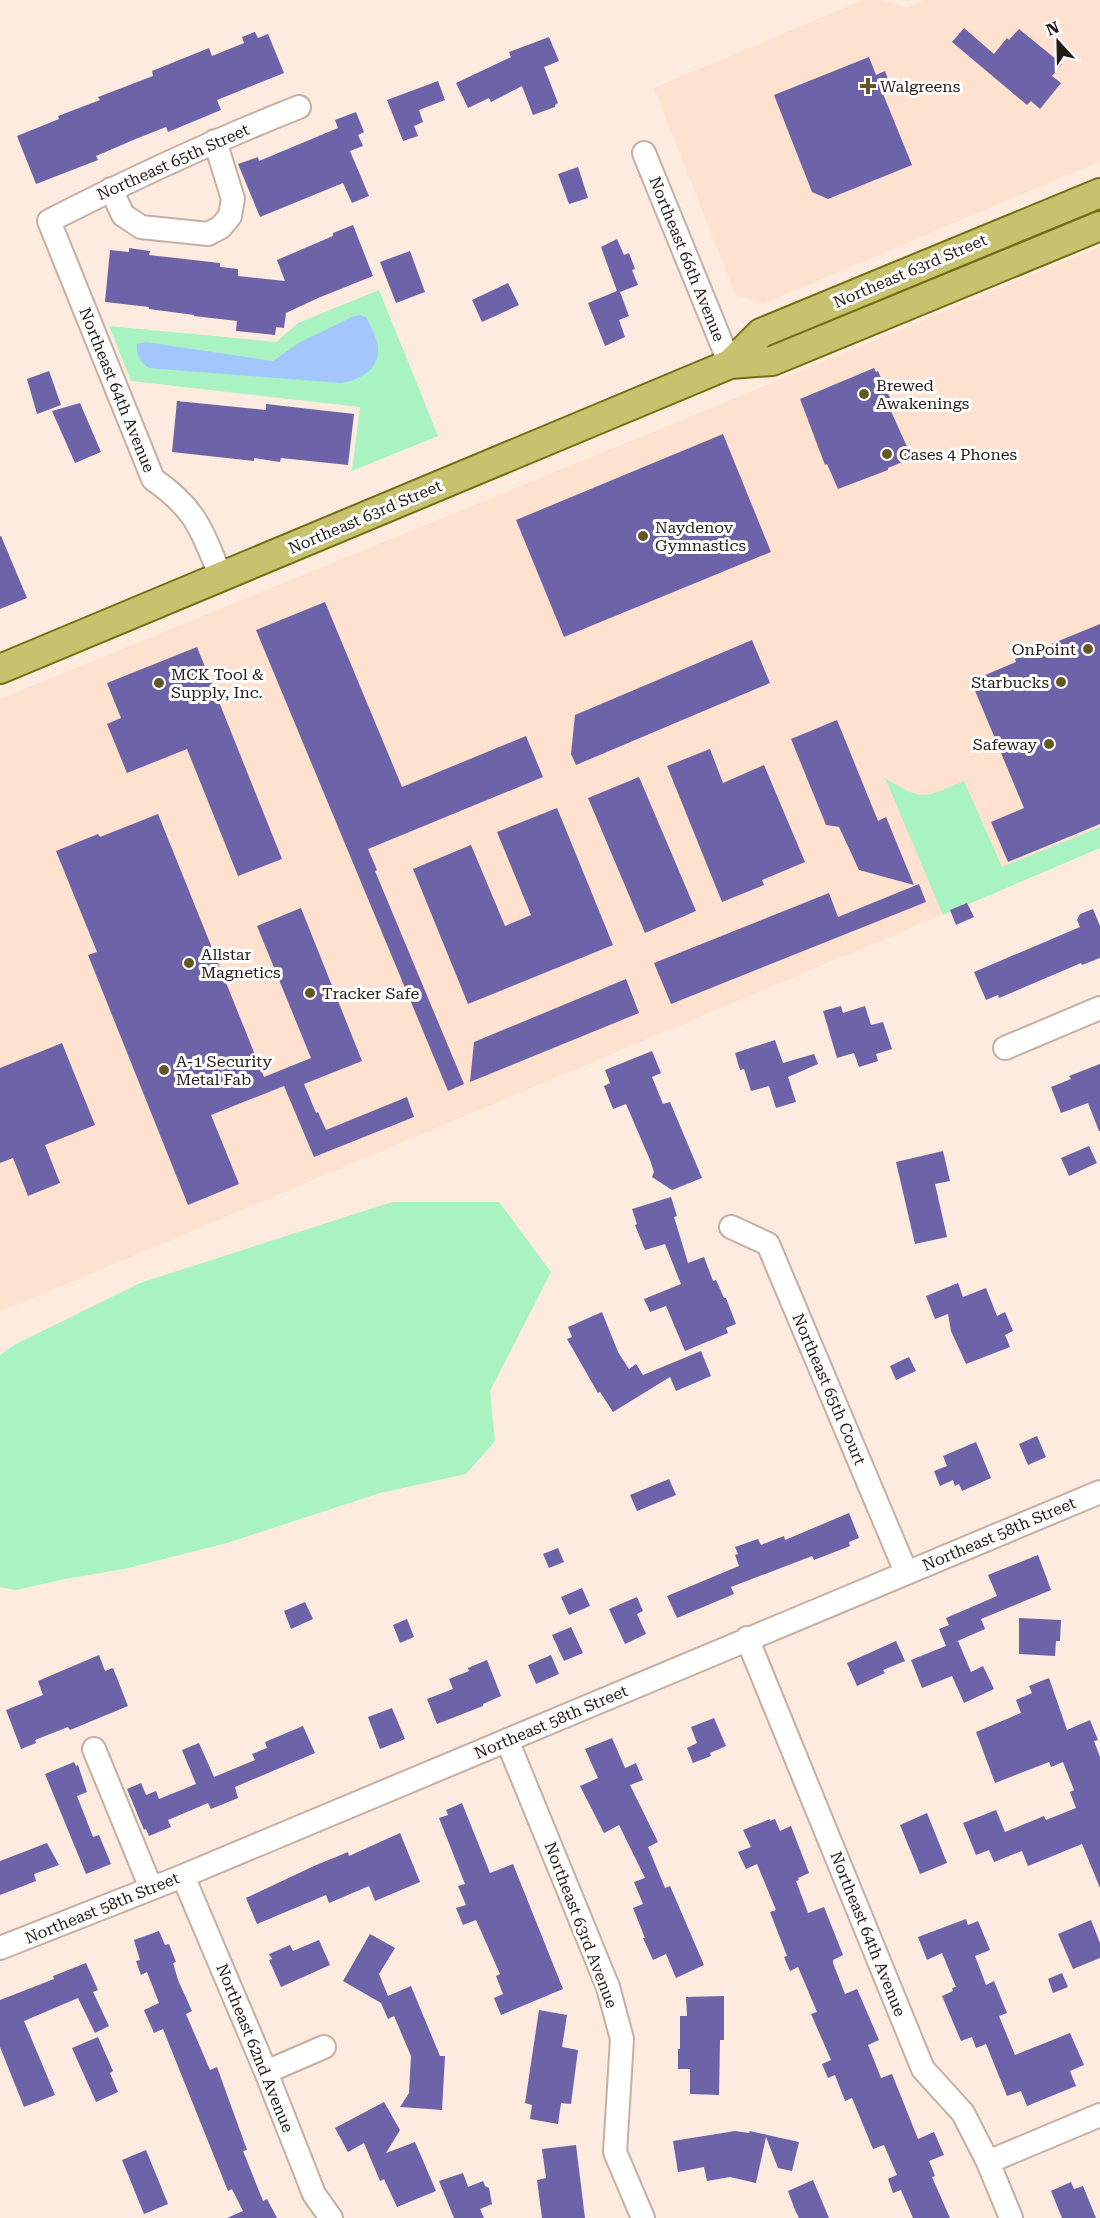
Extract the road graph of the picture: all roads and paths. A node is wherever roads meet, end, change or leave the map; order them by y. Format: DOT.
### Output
graph roads {
  1 [pos="298,107"];
  2 [pos="215,141"];
  3 [pos="644,153"];
  4 [pos="111,189"];
  5 [pos="1100,193"];
  6 [pos="50,221"];
  7 [pos="1100,226"];
  8 [pos="730,364"];
  9 [pos="221,577"];
  10 [pos="0,669"];
  11 [pos="1100,1008"];
  12 [pos="1005,1048"];
  13 [pos="731,1227"];
  14 [pos="1100,1492"];
  15 [pos="906,1572"];
  16 [pos="747,1638"];
  17 [pos="507,1740"];
  18 [pos="94,1749"];
  19 [pos="183,1876"];
  20 [pos="152,1888"];
  21 [pos="0,1948"];
  22 [pos="324,2047"];
  23 [pos="266,2072"];
  24 [pos="1100,2115"];
  25 [pos="988,2162"];
  26 [pos="332,2218"];
  27 [pos="643,2218"];
  28 [pos="1011,2218"];
  1 -- 2 [label="street, Northeast 65th Street"];
  2 -- 4 [label="street, Northeast 65th Street"];
  2 -- 4 [label="street"];
  3 -- 8 [label="street, Northeast 66th Avenue"];
  4 -- 6 [label="street, Northeast 65th Street"];
  5 -- 8 [label="main road, Northeast 63rd Street"];
  6 -- 9 [label="street, Northeast 64th Avenue"];
  7 -- 8 [label="main road, Northeast 63rd Street"];
  8 -- 9 [label="main road, Northeast 63rd Street"];
  9 -- 10 [label="main road, Northeast 63rd Street"];
  11 -- 12 [label="street"];
  13 -- 15 [label="street, Northeast 65th Court"];
  14 -- 15 [label="street, Northeast 58th Street"];
  15 -- 16 [label="street, Northeast 58th Street"];
  16 -- 17 [label="street, Northeast 58th Street"];
  16 -- 25 [label="street, Northeast 64th Avenue"];
  17 -- 19 [label="street, Northeast 58th Street"];
  17 -- 27 [label="street, Northeast 63rd Avenue"];
  18 -- 20 [label="street"];
  19 -- 20 [label="street, Northeast 58th Street"];
  19 -- 23 [label="street, Northeast 62nd Avenue"];
  20 -- 21 [label="street, Northeast 58th Street"];
  22 -- 23 [label="street"];
  23 -- 26 [label="street, Northeast 62nd Avenue"];
  24 -- 25 [label="street"];
  25 -- 28 [label="street, Northeast 64th Avenue"];
}
